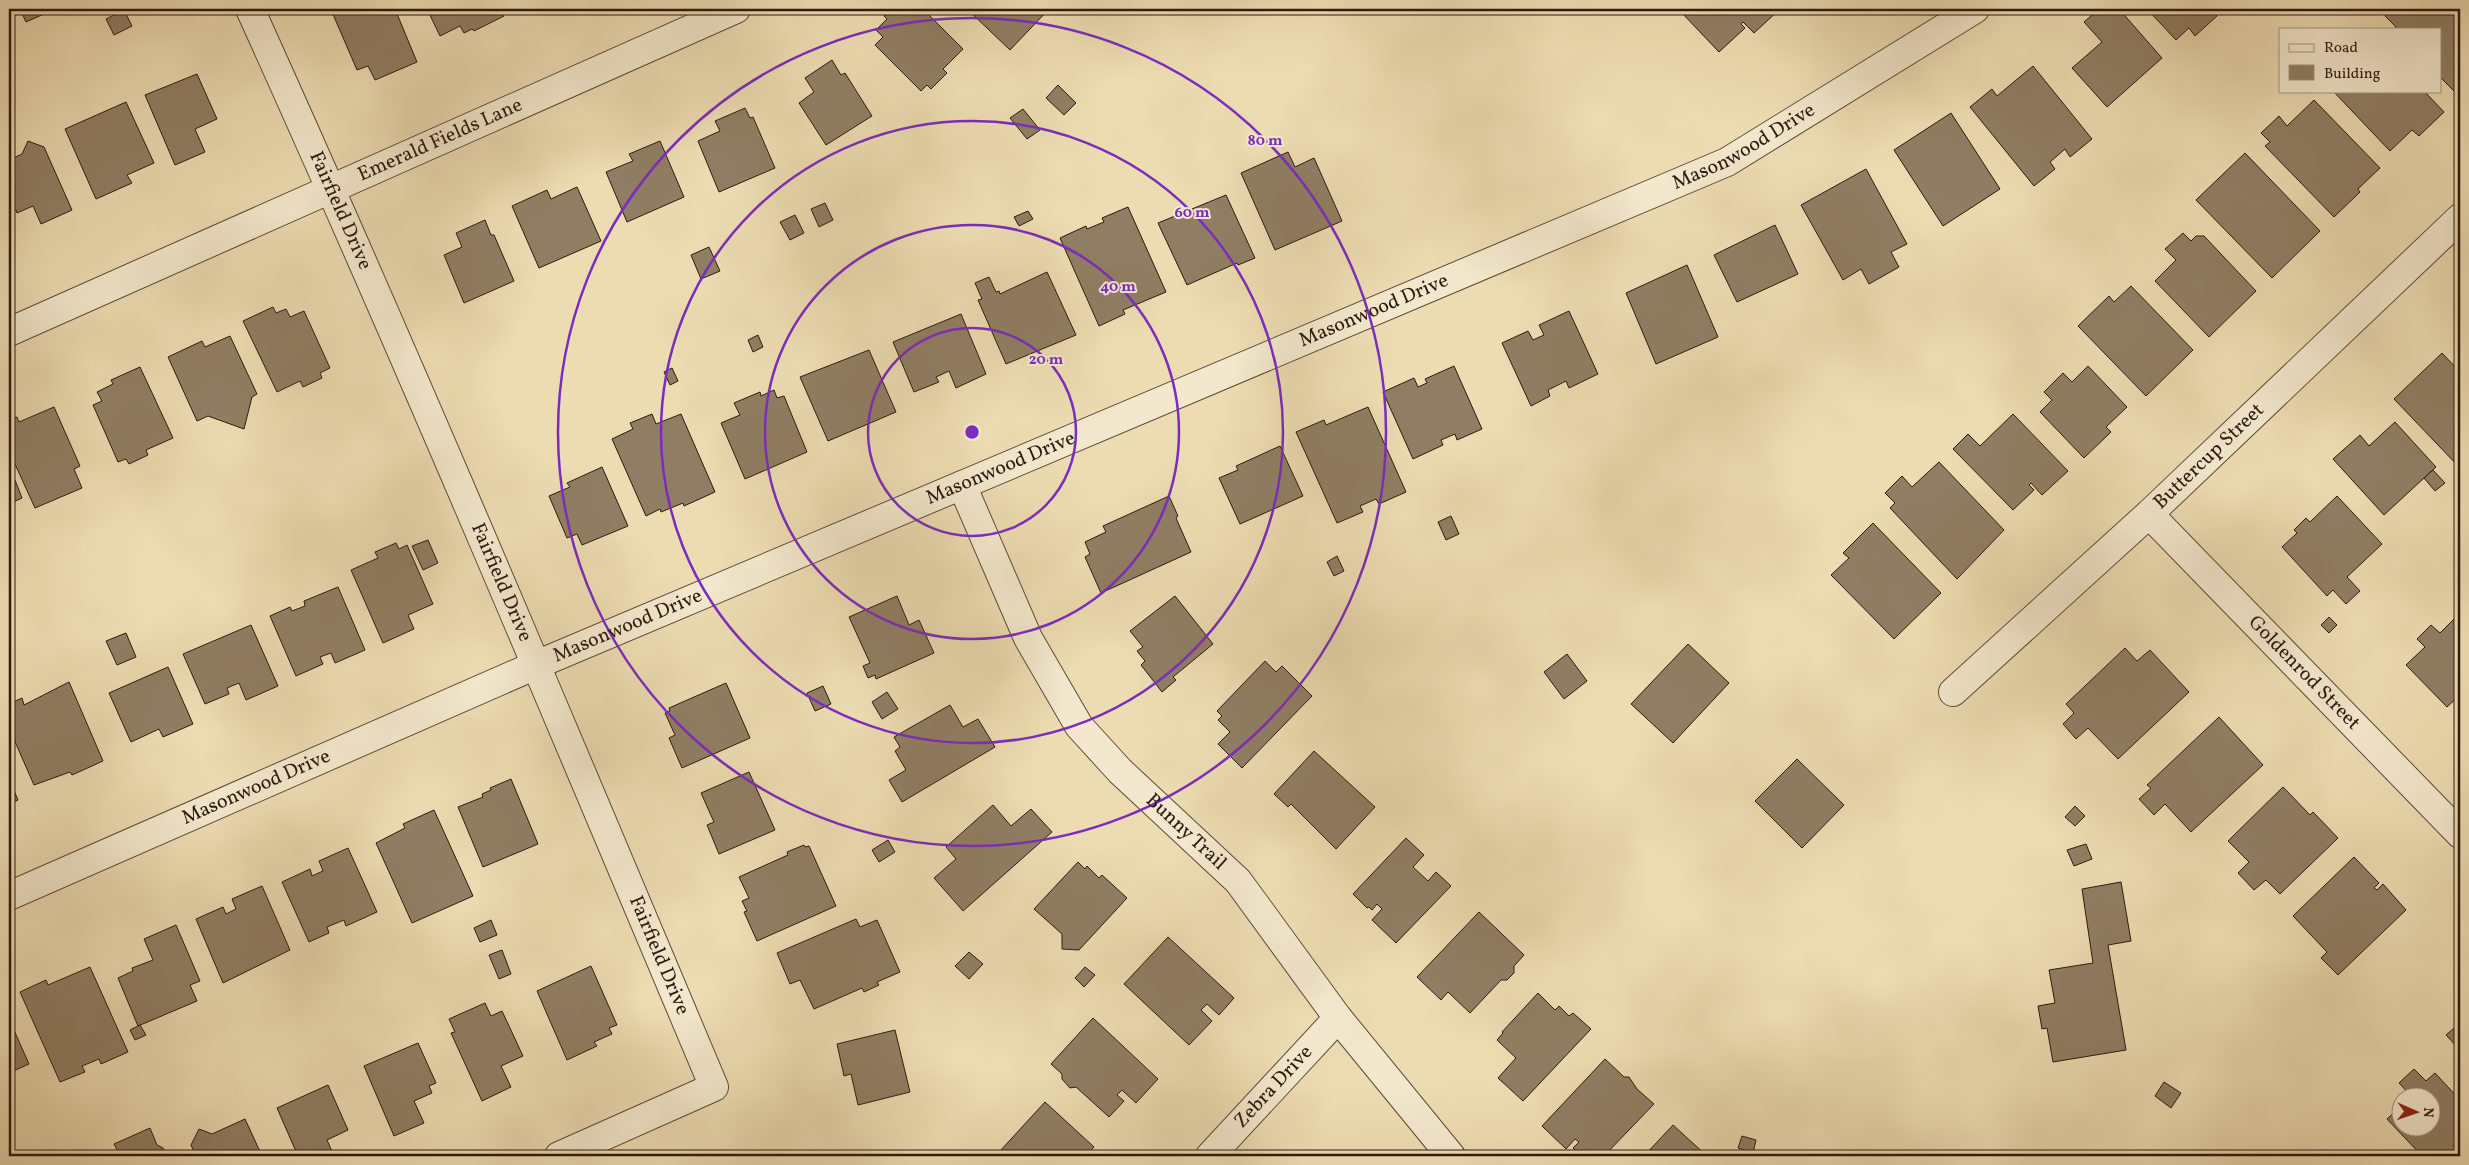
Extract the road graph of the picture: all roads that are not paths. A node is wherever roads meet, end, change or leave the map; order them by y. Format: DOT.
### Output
graph roads {
  1 [pos="250,9"];
  2 [pos="736,9"];
  3 [pos="1975,9"];
  4 [pos="332,190"];
  5 [pos="2460,218"];
  6 [pos="9,332"];
  7 [pos="962,485"];
  8 [pos="2149,514"];
  9 [pos="536,665"];
  10 [pos="1954,692"];
  11 [pos="2459,830"];
  12 [pos="9,896"];
  13 [pos="1338,1018"];
  14 [pos="559,1156"];
  15 [pos="1210,1156"];
  16 [pos="1451,1156"];
  1 -- 4 [label="street, Fairfield Drive"];
  2 -- 4 [label="street, Emerald Fields Lane"];
  3 -- 7 [label="street, Masonwood Drive"];
  4 -- 6 [label="street, Emerald Fields Lane"];
  4 -- 9 [label="street, Fairfield Drive"];
  5 -- 8 [label="street, Buttercup Street"];
  7 -- 9 [label="street, Masonwood Drive"];
  7 -- 13 [label="street, Bunny Trail"];
  8 -- 10 [label="street, Buttercup Street"];
  8 -- 11 [label="street, Goldenrod Street"];
  9 -- 12 [label="street, Masonwood Drive"];
  9 -- 14 [label="street, Fairfield Drive"];
  13 -- 15 [label="street, Zebra Drive"];
  13 -- 16 [label="street, Bunny Trail"];
}
